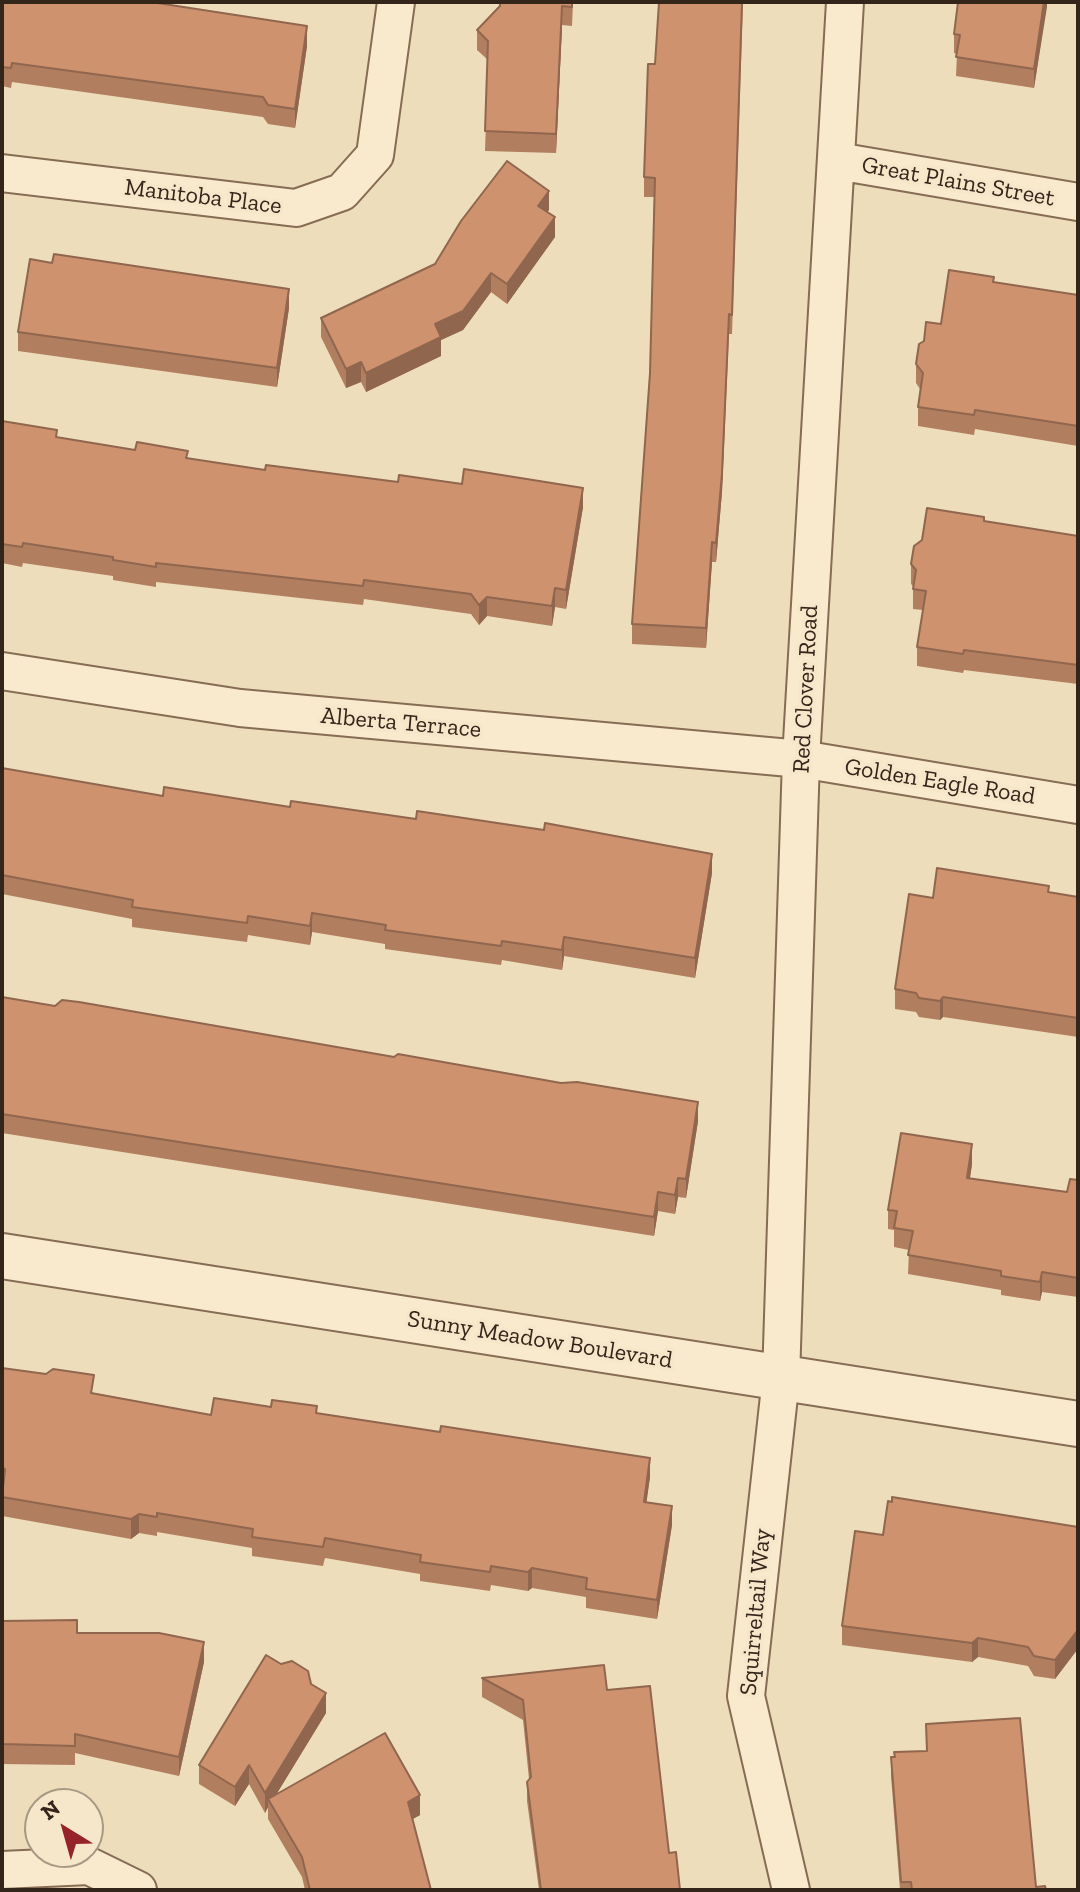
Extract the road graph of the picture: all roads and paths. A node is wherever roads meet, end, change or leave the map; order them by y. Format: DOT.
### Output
graph roads {
  1 [pos="396,2"];
  2 [pos="845,2"];
  3 [pos="837,161"];
  4 [pos="2,173"];
  5 [pos="1078,202"];
  6 [pos="2,671"];
  7 [pos="801,759"];
  8 [pos="1078,805"];
  9 [pos="2,1256"];
  10 [pos="781,1378"];
  11 [pos="1078,1424"];
  12 [pos="2,1870"];
  13 [pos="138,1890"];
  14 [pos="791,1890"];
  1 -- 4 [label="street, Manitoba Place"];
  2 -- 3 [label="street, Red Clover Road"];
  3 -- 5 [label="street, Great Plains Street"];
  3 -- 7 [label="street, Red Clover Road"];
  6 -- 7 [label="street, Alberta Terrace"];
  7 -- 8 [label="street, Golden Eagle Road"];
  7 -- 10 [label="street, Red Clover Road"];
  9 -- 10 [label="street, Sunny Meadow Boulevard"];
  10 -- 11 [label="street, Sunny Meadow Boulevard"];
  10 -- 14 [label="street, Squirreltail Way"];
  12 -- 13 [label="street"];
}
